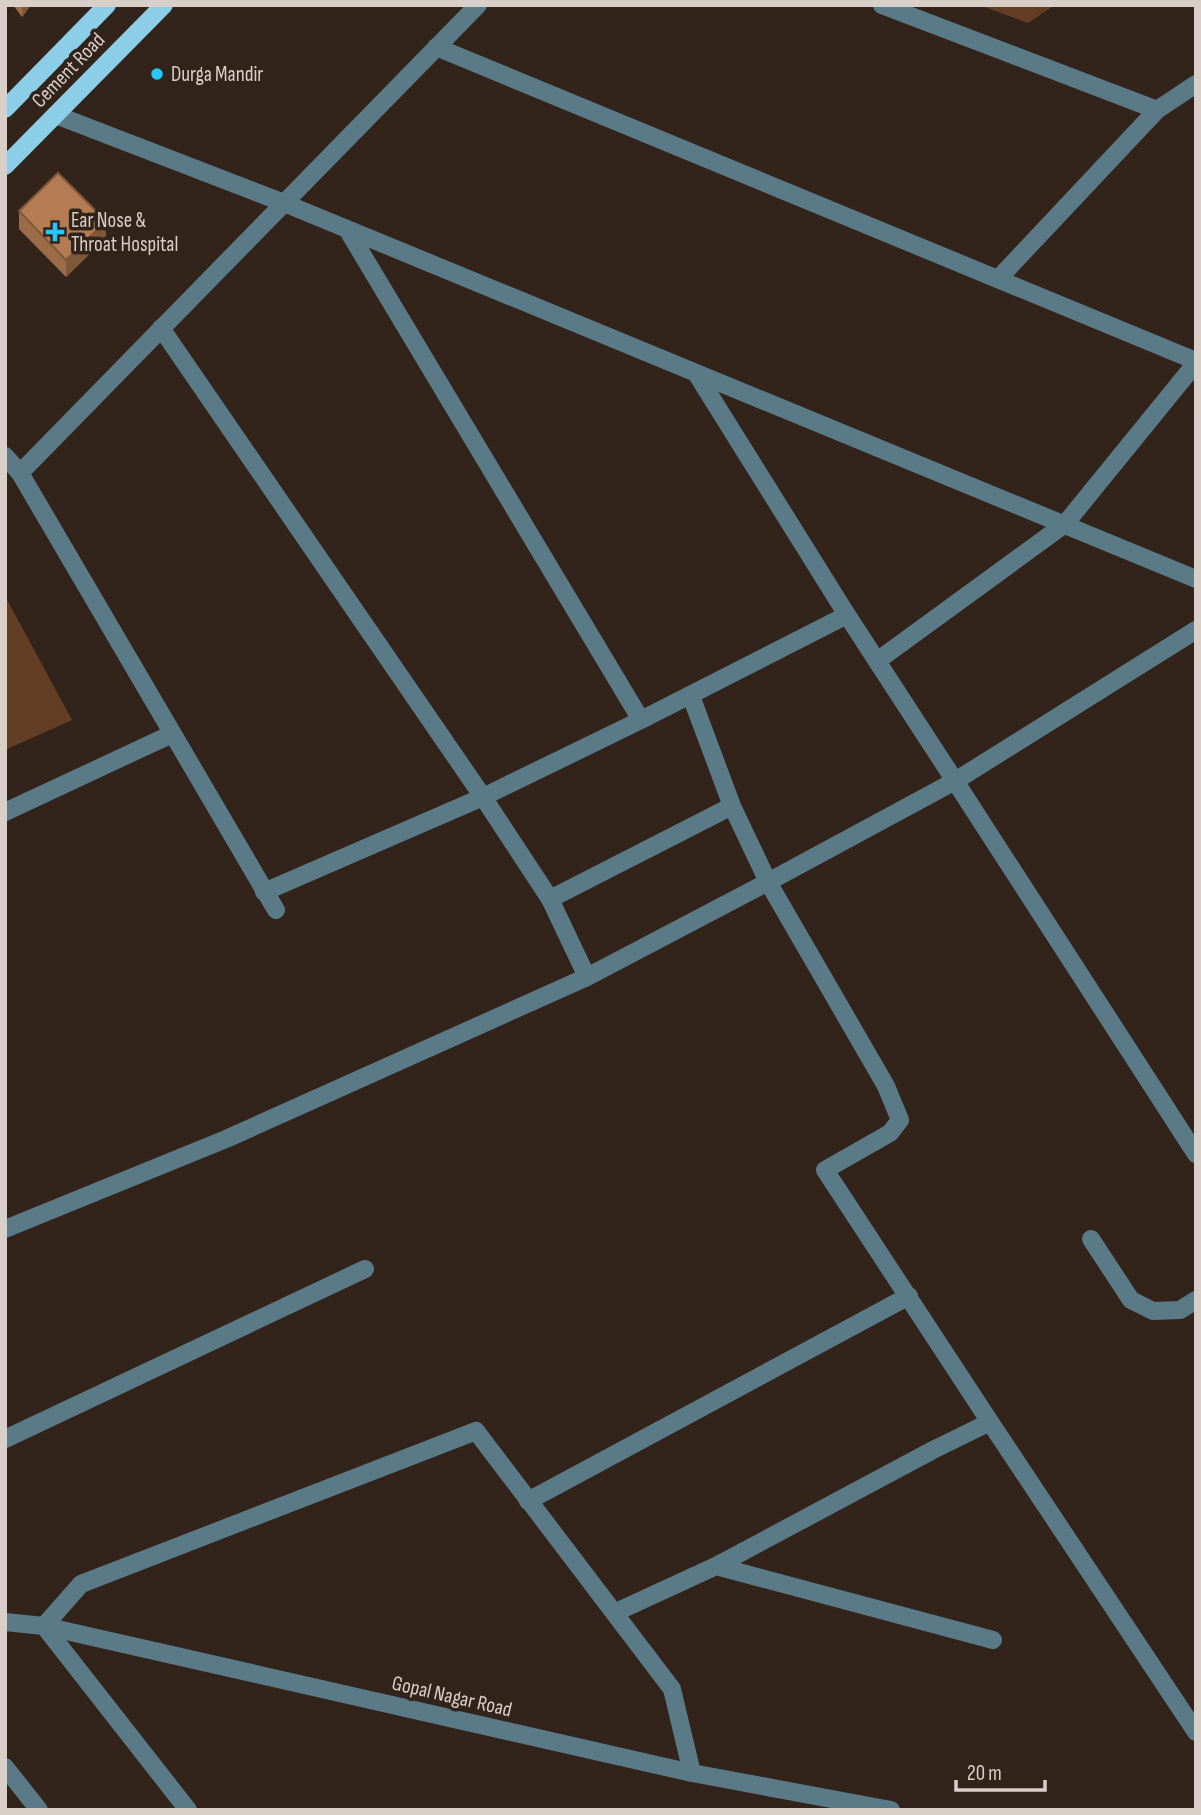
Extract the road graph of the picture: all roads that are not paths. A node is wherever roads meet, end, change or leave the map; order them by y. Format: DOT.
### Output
graph roads {
  1 [pos="107,5"];
  2 [pos="164,5"];
  3 [pos="478,5"];
  4 [pos="883,5"];
  5 [pos="436,47"];
  6 [pos="1196,83"];
  7 [pos="5,109"];
  8 [pos="1157,110"];
  9 [pos="56,115"];
  10 [pos="5,166"];
  11 [pos="284,203"];
  12 [pos="347,229"];
  13 [pos="998,279"];
  14 [pos="161,328"];
  15 [pos="1196,362"];
  16 [pos="696,373"];
  17 [pos="5,456"];
  18 [pos="20,472"];
  19 [pos="1065,524"];
  20 [pos="1196,579"];
  21 [pos="847,615"];
  22 [pos="1196,630"];
  23 [pos="877,661"];
  24 [pos="691,696"];
  25 [pos="641,720"];
  26 [pos="172,734"];
  27 [pos="955,781"];
  28 [pos="483,797"];
  29 [pos="732,806"];
  30 [pos="5,812"];
  31 [pos="768,882"];
  32 [pos="264,892"];
  33 [pos="550,899"];
  34 [pos="276,910"];
  35 [pos="587,977"];
  36 [pos="1196,1154"];
  37 [pos="5,1229"];
  38 [pos="1091,1239"];
  39 [pos="365,1269"];
  40 [pos="909,1296"];
  41 [pos="1196,1300"];
  42 [pos="990,1422"];
  43 [pos="5,1439"];
  44 [pos="528,1501"];
  45 [pos="716,1566"];
  46 [pos="614,1613"];
  47 [pos="5,1622"];
  48 [pos="44,1626"];
  49 [pos="993,1640"];
  50 [pos="1196,1732"];
  51 [pos="5,1767"];
  52 [pos="692,1773"];
  53 [pos="39,1810"];
  54 [pos="188,1810"];
  55 [pos="891,1810"];
  1 -- 7 [label="main road, Cement Road"];
  2 -- 9 [label="main road, Cement Road"];
  3 -- 5 [label="street"];
  4 -- 8 [label="street"];
  5 -- 11 [label="street"];
  5 -- 13 [label="street"];
  6 -- 8 [label="street"];
  8 -- 13 [label="street"];
  9 -- 10 [label="main road, Cement Road"];
  9 -- 11 [label="street"];
  11 -- 12 [label="street"];
  11 -- 14 [label="street"];
  12 -- 16 [label="street"];
  12 -- 25 [label="street"];
  13 -- 15 [label="street"];
  14 -- 18 [label="street"];
  14 -- 28 [label="street"];
  15 -- 19 [label="street"];
  16 -- 19 [label="street"];
  16 -- 21 [label="street"];
  17 -- 18 [label="street"];
  18 -- 26 [label="street"];
  19 -- 20 [label="street"];
  19 -- 23 [label="street"];
  21 -- 23 [label="street"];
  21 -- 24 [label="street"];
  22 -- 27 [label="street"];
  23 -- 27 [label="street"];
  24 -- 25 [label="street"];
  24 -- 29 [label="street"];
  25 -- 28 [label="street"];
  26 -- 30 [label="street"];
  26 -- 32 [label="street"];
  27 -- 31 [label="street"];
  27 -- 36 [label="street"];
  28 -- 32 [label="street"];
  28 -- 33 [label="street"];
  29 -- 31 [label="street"];
  29 -- 33 [label="street"];
  31 -- 35 [label="street"];
  31 -- 40 [label="street"];
  32 -- 34 [label="street"];
  33 -- 35 [label="street"];
  35 -- 37 [label="street"];
  38 -- 41 [label="street"];
  39 -- 43 [label="street"];
  40 -- 42 [label="street"];
  40 -- 44 [label="street"];
  42 -- 45 [label="street"];
  42 -- 50 [label="street"];
  44 -- 46 [label="street"];
  44 -- 48 [label="street"];
  45 -- 46 [label="street"];
  45 -- 49 [label="street"];
  46 -- 52 [label="street"];
  47 -- 48 [label="street, Gopal Nagar Road"];
  48 -- 52 [label="street, Gopal Nagar Road"];
  48 -- 54 [label="street"];
  51 -- 53 [label="street"];
  52 -- 55 [label="street, Gopal Nagar Road"];
}
